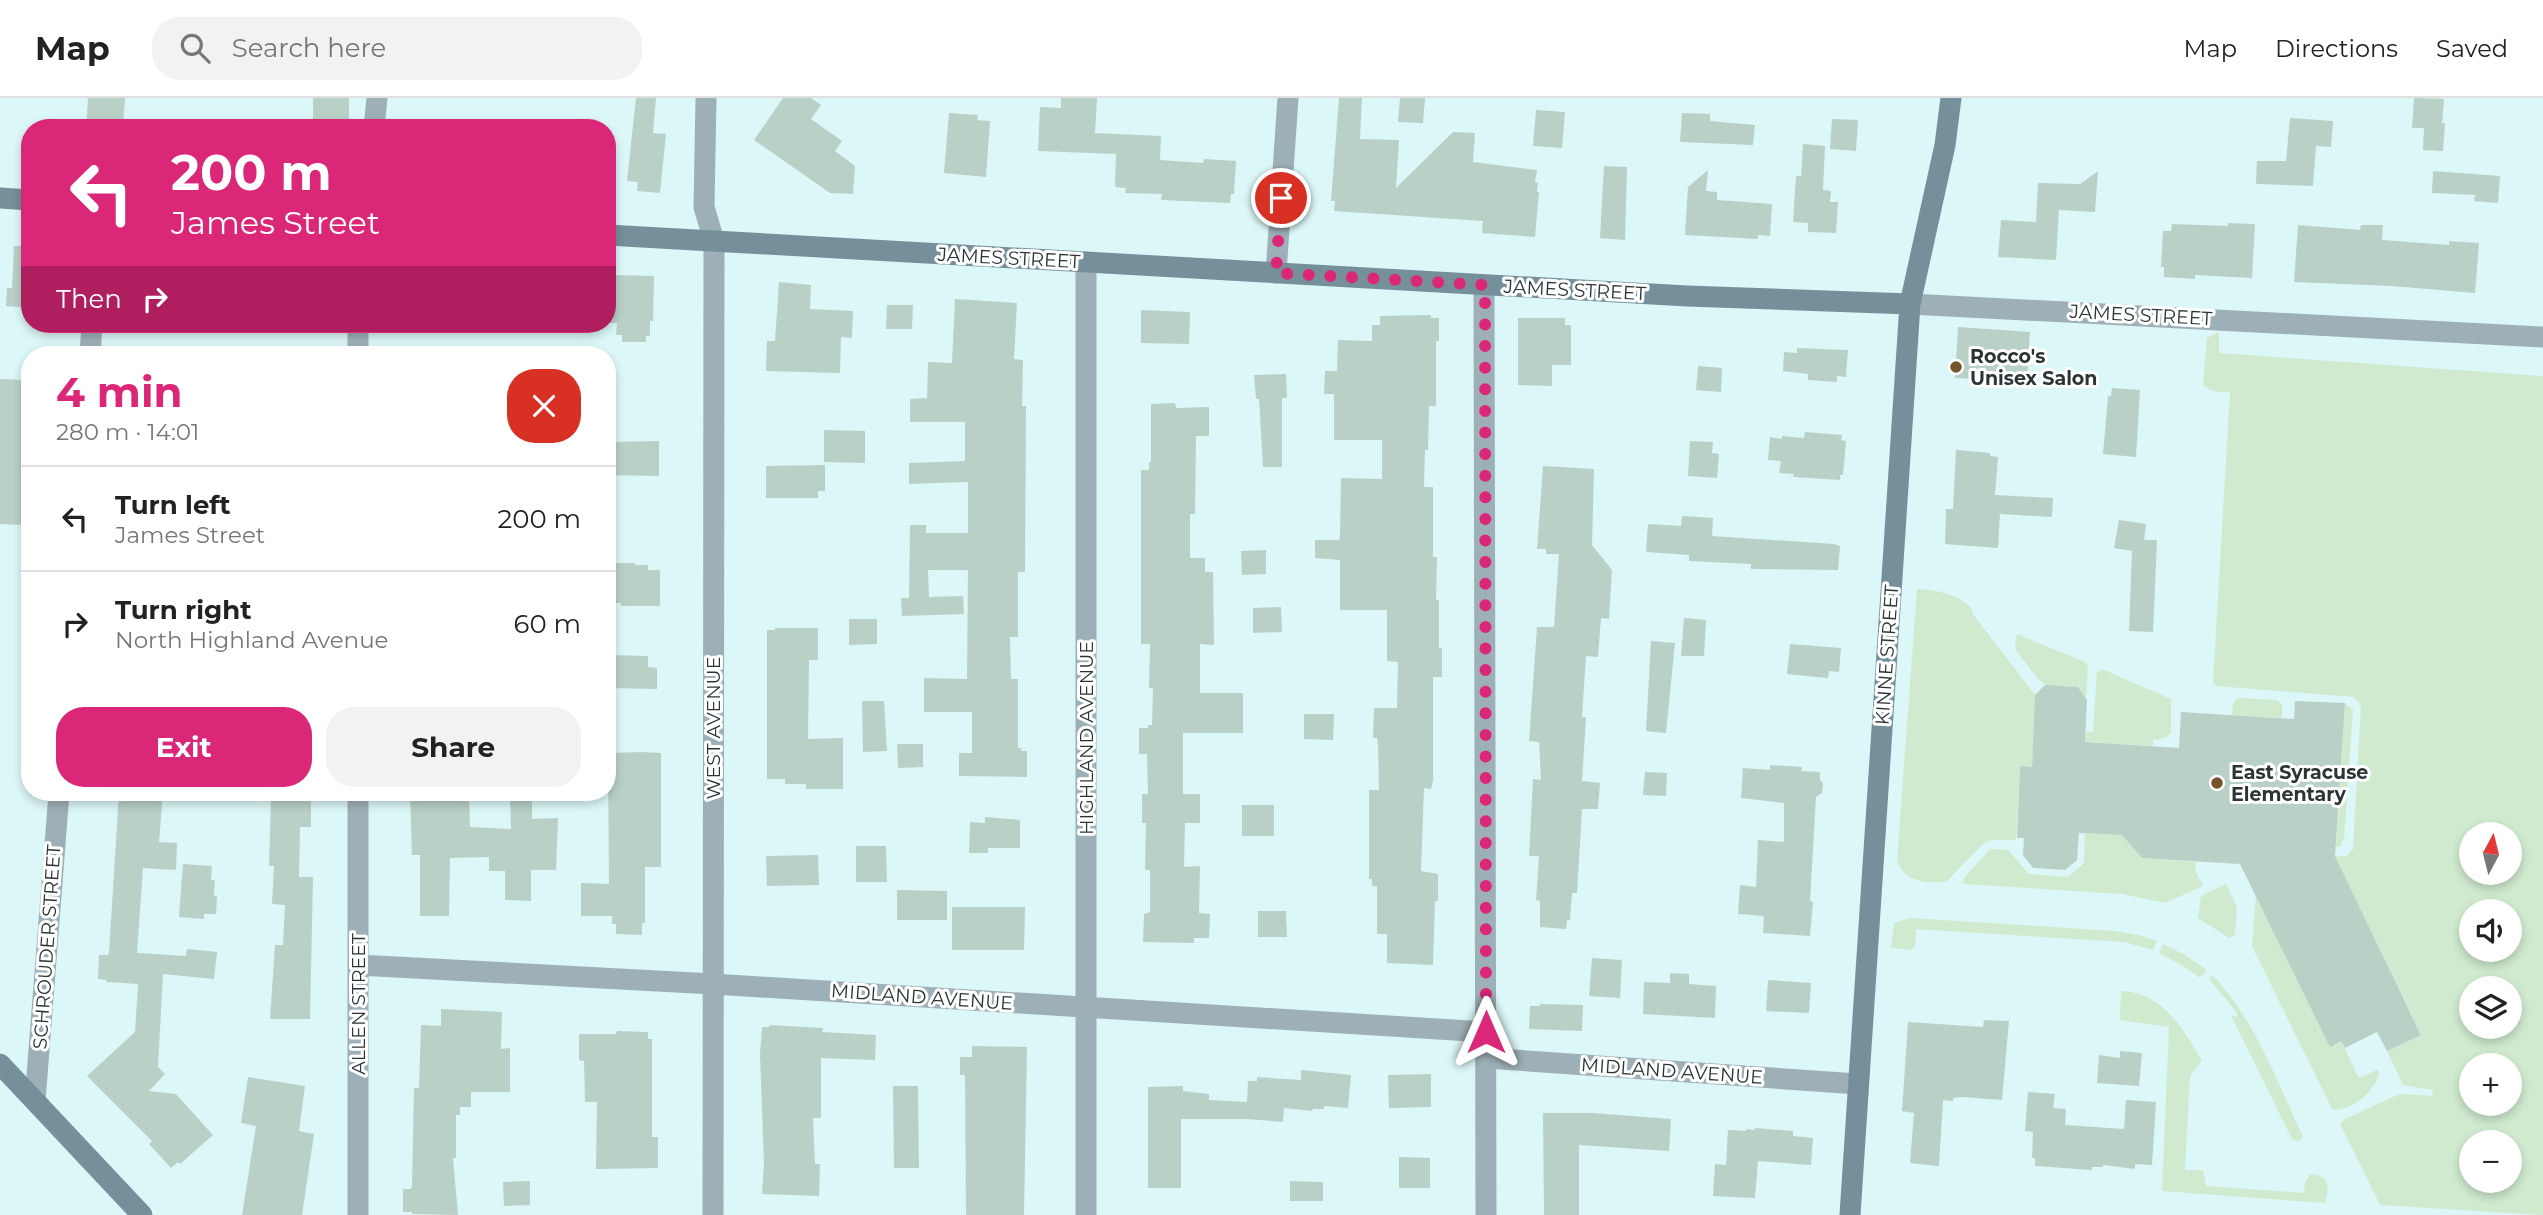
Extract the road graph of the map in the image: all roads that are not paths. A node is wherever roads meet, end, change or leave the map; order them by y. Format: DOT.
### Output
graph roads {
  1 [pos="377,98"];
  2 [pos="706,98"];
  3 [pos="1288,98"];
  4 [pos="1951,98"];
  5 [pos="375,119"];
  6 [pos="0,198"];
  7 [pos="21,199"];
  8 [pos="616,236"];
  9 [pos="714,241"];
  10 [pos="1086,262"];
  11 [pos="1276,273"];
  12 [pos="1485,285"];
  13 [pos="1910,304"];
  14 [pos="2543,337"];
  15 [pos="58,801"];
  16 [pos="358,801"];
  17 [pos="358,965"];
  18 [pos="713,984"];
  19 [pos="1087,1008"];
  20 [pos="1486,1032"];
  21 [pos="1486,1058"];
  22 [pos="0,1064"];
  23 [pos="1858,1084"];
  24 [pos="35,1101"];
  25 [pos="142,1215"];
  26 [pos="358,1215"];
  27 [pos="713,1215"];
  28 [pos="1086,1215"];
  29 [pos="1486,1215"];
  30 [pos="1850,1215"];
  31 [pos="1859,1215"];
  1 -- 5 [label="street"];
  2 -- 9 [label="street, WEST AVENUE"];
  3 -- 11 [label="street"];
  4 -- 13 [label="street, KINNE STREET"];
  6 -- 7 [label="street"];
  8 -- 9 [label="street, JAMES STREET"];
  9 -- 10 [label="street, JAMES STREET"];
  9 -- 18 [label="street, WEST AVENUE"];
  10 -- 11 [label="street, JAMES STREET"];
  10 -- 19 [label="street, HIGHLAND AVENUE"];
  11 -- 12 [label="street, JAMES STREET"];
  12 -- 13 [label="street, JAMES STREET"];
  12 -- 20 [label="street"];
  13 -- 14 [label="street, JAMES STREET"];
  13 -- 23 [label="street, KINNE STREET"];
  15 -- 24 [label="street, SCHROUDER STREET"];
  16 -- 17 [label="street, ALLEN STREET"];
  17 -- 18 [label="street, MIDLAND AVENUE"];
  17 -- 26 [label="street, ALLEN STREET"];
  18 -- 19 [label="street, MIDLAND AVENUE"];
  18 -- 27 [label="street, WEST AVENUE"];
  19 -- 20 [label="street, MIDLAND AVENUE"];
  19 -- 28 [label="street, HIGHLAND AVENUE"];
  20 -- 21 [label="street"];
  21 -- 23 [label="street, MIDLAND AVENUE"];
  21 -- 29 [label="street"];
  22 -- 24 [label="street"];
  23 -- 30 [label="street, KINNE STREET"];
  24 -- 25 [label="street"];
  30 -- 31 [label="street"];
}
